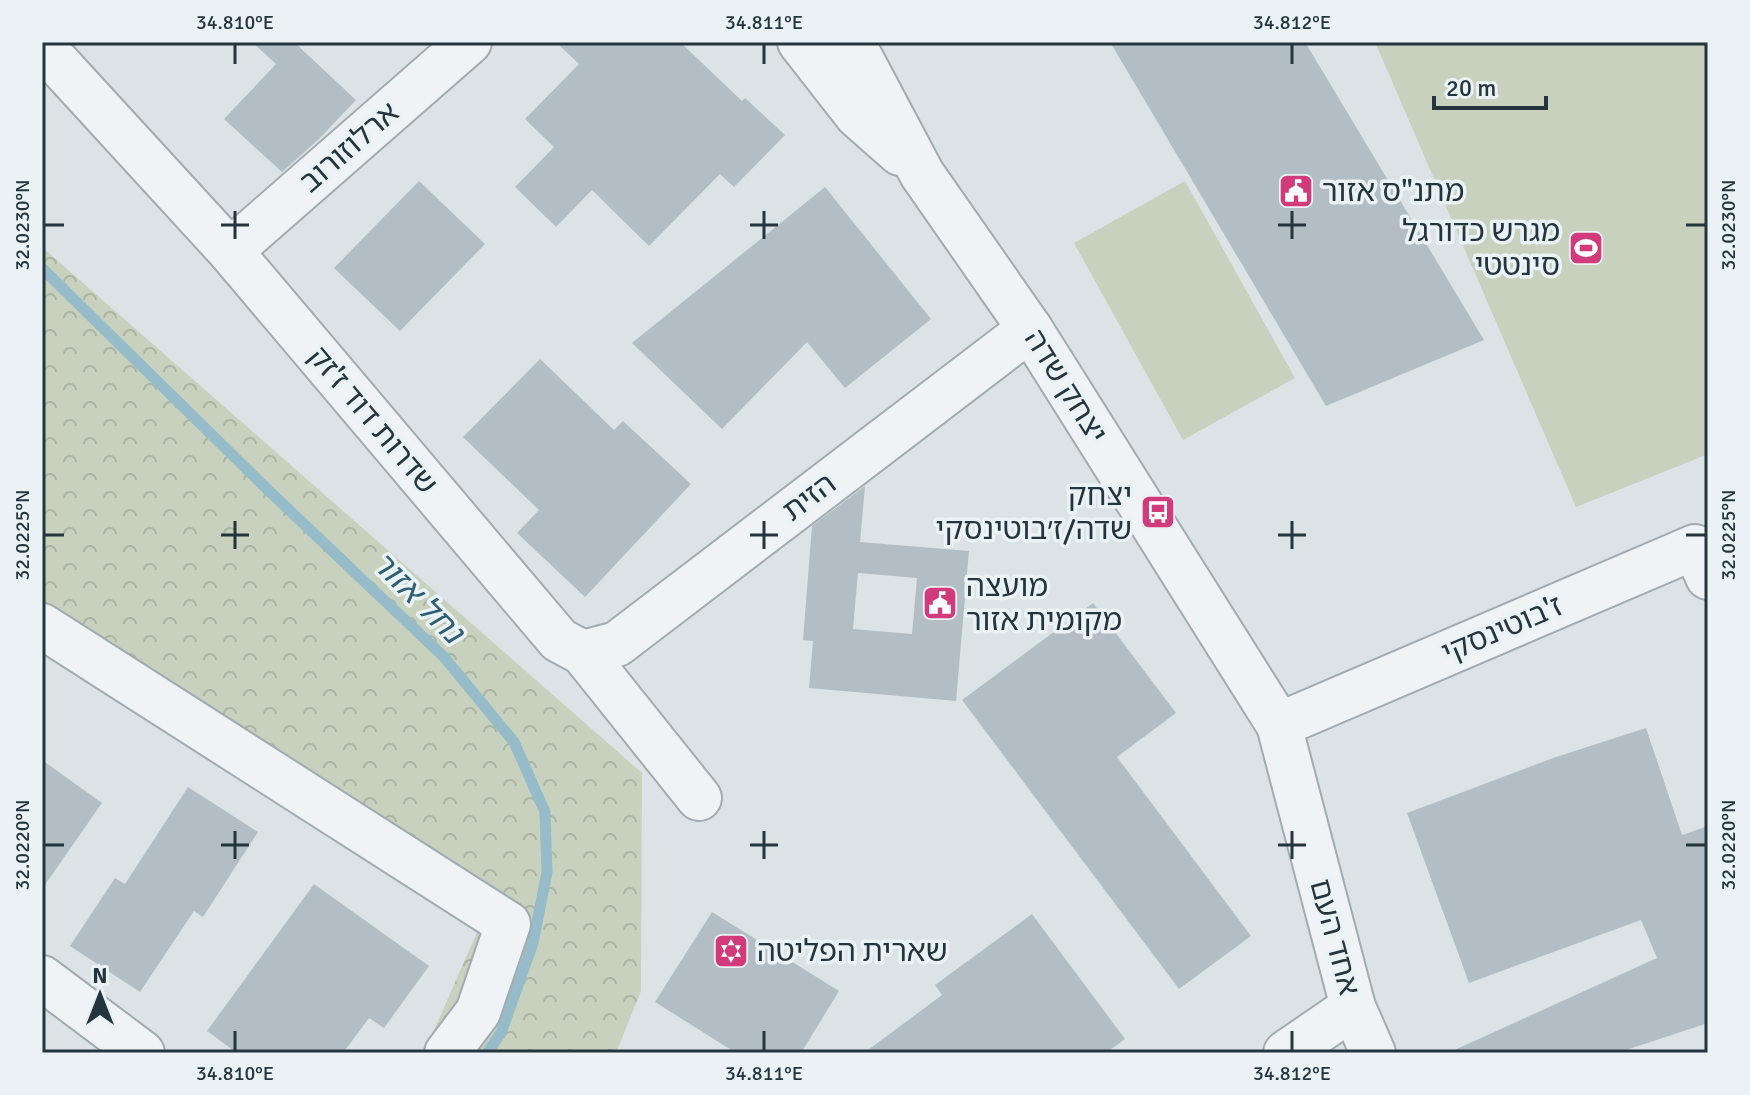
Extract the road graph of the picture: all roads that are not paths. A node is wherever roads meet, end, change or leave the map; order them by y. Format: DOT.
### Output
graph roads {
  1 [pos="469,42"];
  2 [pos="800,42"];
  3 [pos="852,42"];
  4 [pos="42,46"];
  5 [pos="922,174"];
  6 [pos="230,251"];
  7 [pos="1030,329"];
  8 [pos="1708,577"];
  9 [pos="42,626"];
  10 [pos="583,653"];
  11 [pos="1279,725"];
  12 [pos="699,798"];
  13 [pos="42,978"];
  14 [pos="1353,1007"];
  15 [pos="142,1053"];
  16 [pos="447,1053"];
  17 [pos="1286,1053"];
  18 [pos="1373,1053"];
  1 -- 6 [label="street, ארלוזורוב"];
  2 -- 5 [label="street, יצחק שדה"];
  3 -- 5 [label="street, יצחק שדה"];
  4 -- 6 [label="street, שדרות דוד ז'זק"];
  5 -- 7 [label="street, יצחק שדה"];
  6 -- 10 [label="street, שדרות דוד ז'זק"];
  7 -- 10 [label="street, הזית"];
  7 -- 11 [label="street, יצחק שדה"];
  8 -- 11 [label="street, ז'בוטינסקי"];
  9 -- 16 [label="street"];
  10 -- 12 [label="street, שדרות דוד ז'זק"];
  11 -- 14 [label="street, אחד העם"];
  13 -- 15 [label="street"];
  14 -- 17 [label="street"];
  14 -- 18 [label="street, אחד העם"];
}
